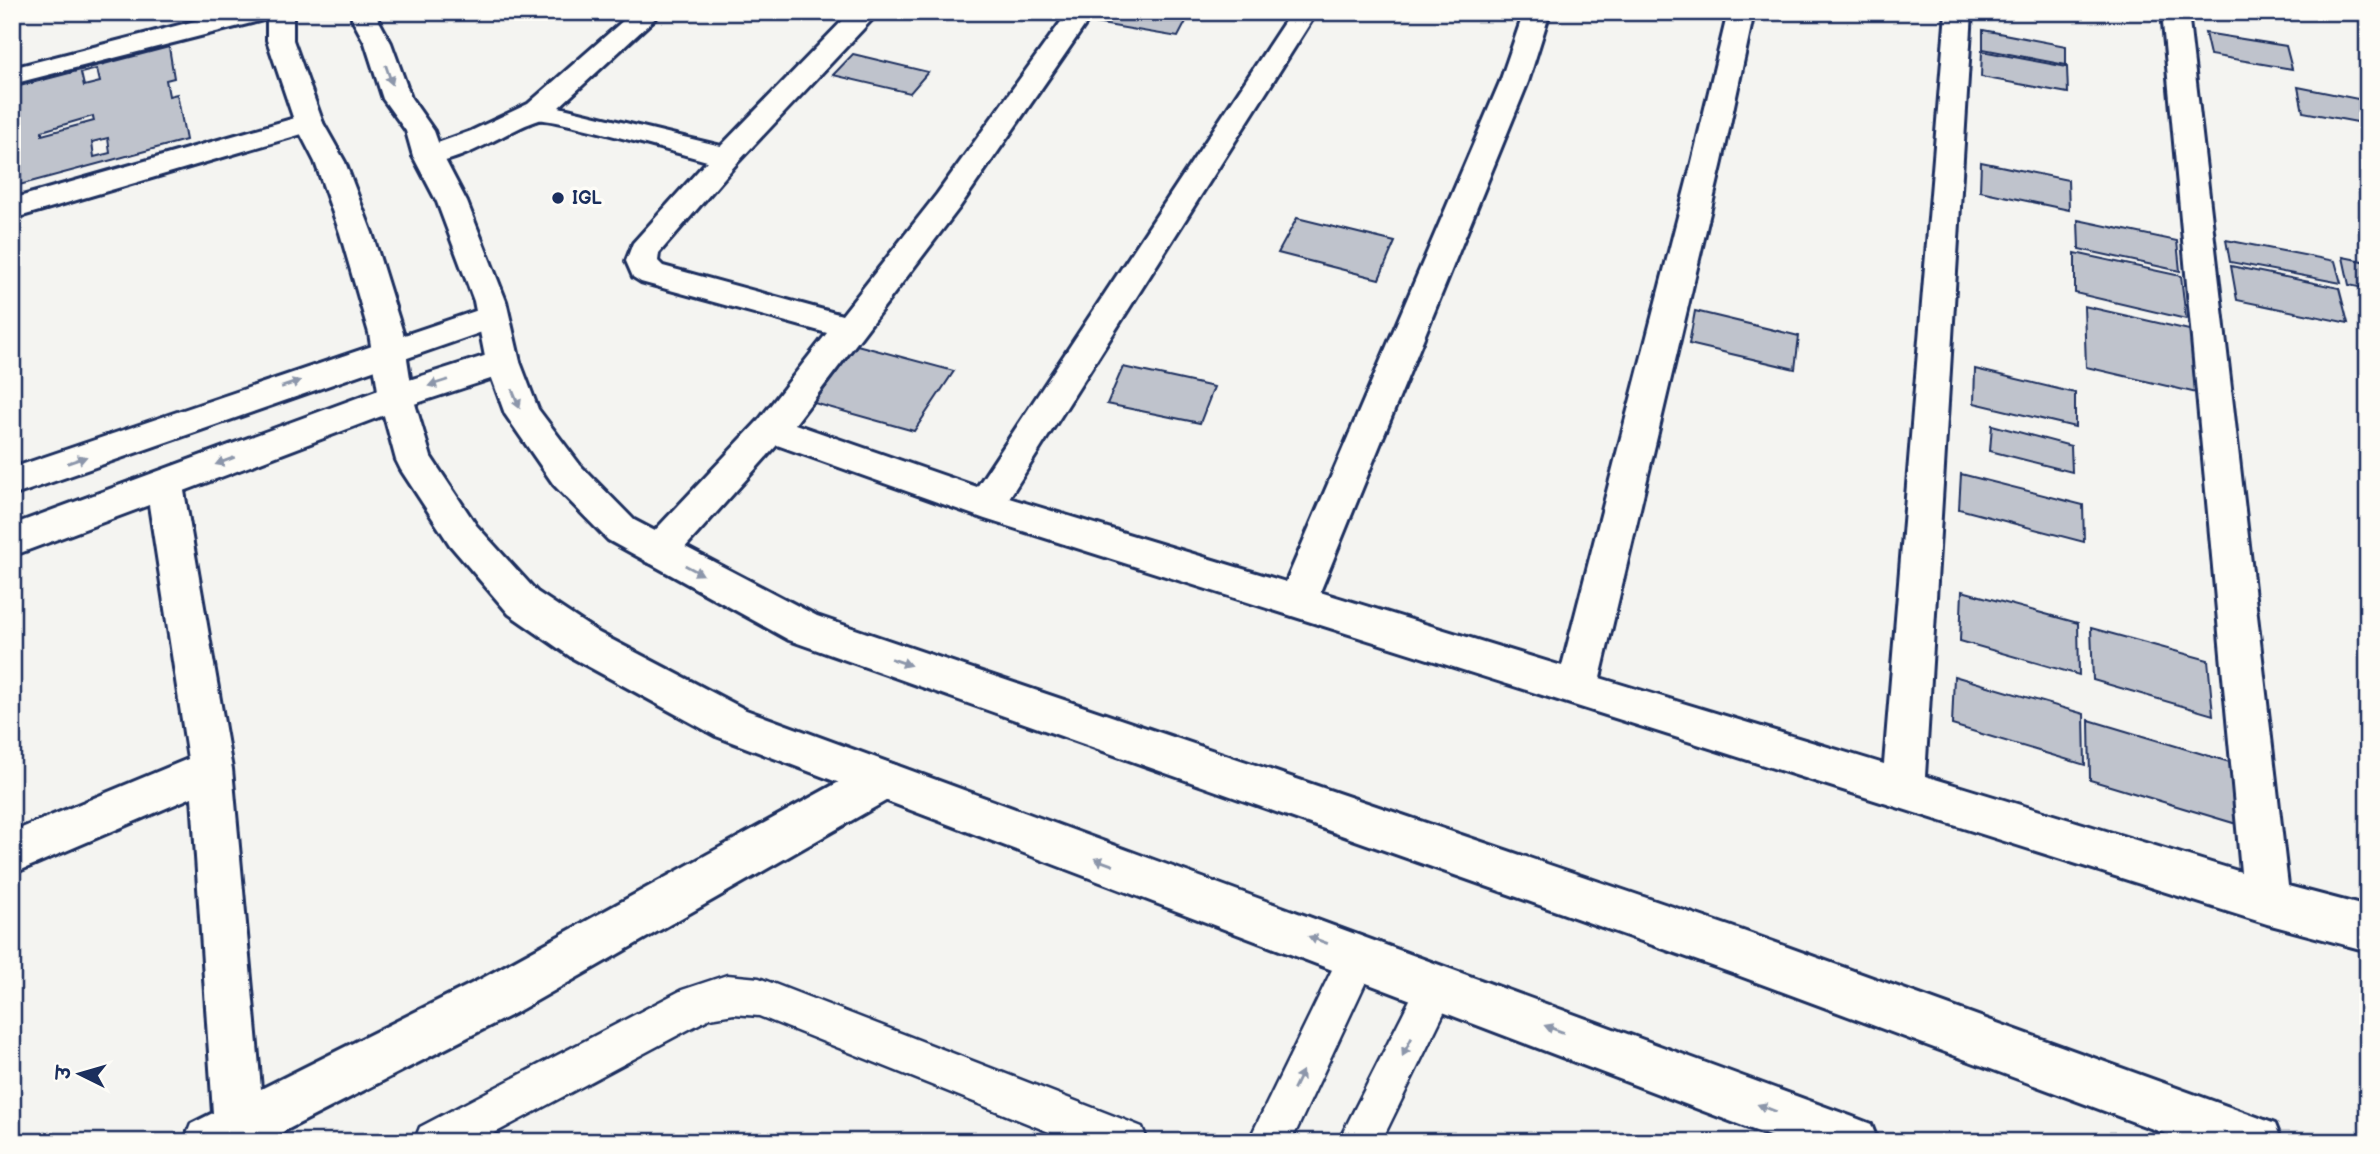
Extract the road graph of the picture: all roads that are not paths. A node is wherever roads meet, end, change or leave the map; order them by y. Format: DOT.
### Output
graph roads {
  1 [pos="262,12"];
  2 [pos="280,12"];
  3 [pos="365,12"];
  4 [pos="649,12"];
  5 [pos="866,12"];
  6 [pos="1081,12"];
  7 [pos="1304,12"];
  8 [pos="1537,12"];
  9 [pos="1741,12"];
  10 [pos="1959,12"];
  11 [pos="2175,12"];
  12 [pos="12,76"];
  13 [pos="538,110"];
  14 [pos="309,123"];
  15 [pos="428,156"];
  16 [pos="727,157"];
  17 [pos="12,209"];
  18 [pos="493,316"];
  19 [pos="849,328"];
  20 [pos="389,350"];
  21 [pos="503,362"];
  22 [pos="396,397"];
  23 [pos="771,429"];
  24 [pos="12,482"];
  25 [pos="164,484"];
  26 [pos="985,505"];
  27 [pos="12,541"];
  28 [pos="659,551"];
  29 [pos="1297,601"];
  30 [pos="1577,688"];
  31 [pos="211,769"];
  32 [pos="883,780"];
  33 [pos="1903,789"];
  34 [pos="12,853"];
  35 [pos="2267,902"];
  36 [pos="2368,929"];
  37 [pos="1359,956"];
  38 [pos="1438,986"];
  39 [pos="224,1134"];
  40 [pos="435,1142"];
  41 [pos="1127,1142"];
  42 [pos="1269,1142"];
  43 [pos="1359,1142"];
  44 [pos="1853,1142"];
  45 [pos="2257,1142"];
  1 -- 12 [label="street"];
  2 -- 14 [label="street"];
  3 -- 15 [label="street, one-way"];
  4 -- 13 [label="street"];
  5 -- 16 [label="street"];
  6 -- 19 [label="street"];
  7 -- 26 [label="street"];
  8 -- 29 [label="street"];
  9 -- 30 [label="street"];
  10 -- 33 [label="street"];
  11 -- 35 [label="street"];
  13 -- 15 [label="street"];
  13 -- 16 [label="street"];
  14 -- 17 [label="street"];
  14 -- 20 [label="street"];
  15 -- 18 [label="street"];
  16 -- 19 [label="street"];
  18 -- 20 [label="street"];
  18 -- 21 [label="street"];
  19 -- 23 [label="street"];
  20 -- 22 [label="street"];
  24 -- 20 [label="street, one-way"];
  21 -- 22 [label="street, one-way"];
  21 -- 28 [label="street, one-way"];
  22 -- 25 [label="street, one-way"];
  22 -- 32 [label="street"];
  23 -- 26 [label="street"];
  23 -- 28 [label="street"];
  25 -- 27 [label="street"];
  25 -- 31 [label="street"];
  26 -- 29 [label="street"];
  28 -- 45 [label="street, one-way"];
  29 -- 30 [label="street"];
  30 -- 33 [label="street"];
  31 -- 34 [label="street"];
  31 -- 39 [label="street"];
  37 -- 32 [label="street, one-way"];
  32 -- 39 [label="street"];
  33 -- 35 [label="street"];
  35 -- 36 [label="street"];
  37 -- 38 [label="street"];
  42 -- 37 [label="lane, one-way"];
  38 -- 43 [label="lane, one-way"];
  44 -- 38 [label="street, one-way"];
  40 -- 41 [label="lane"];
}
